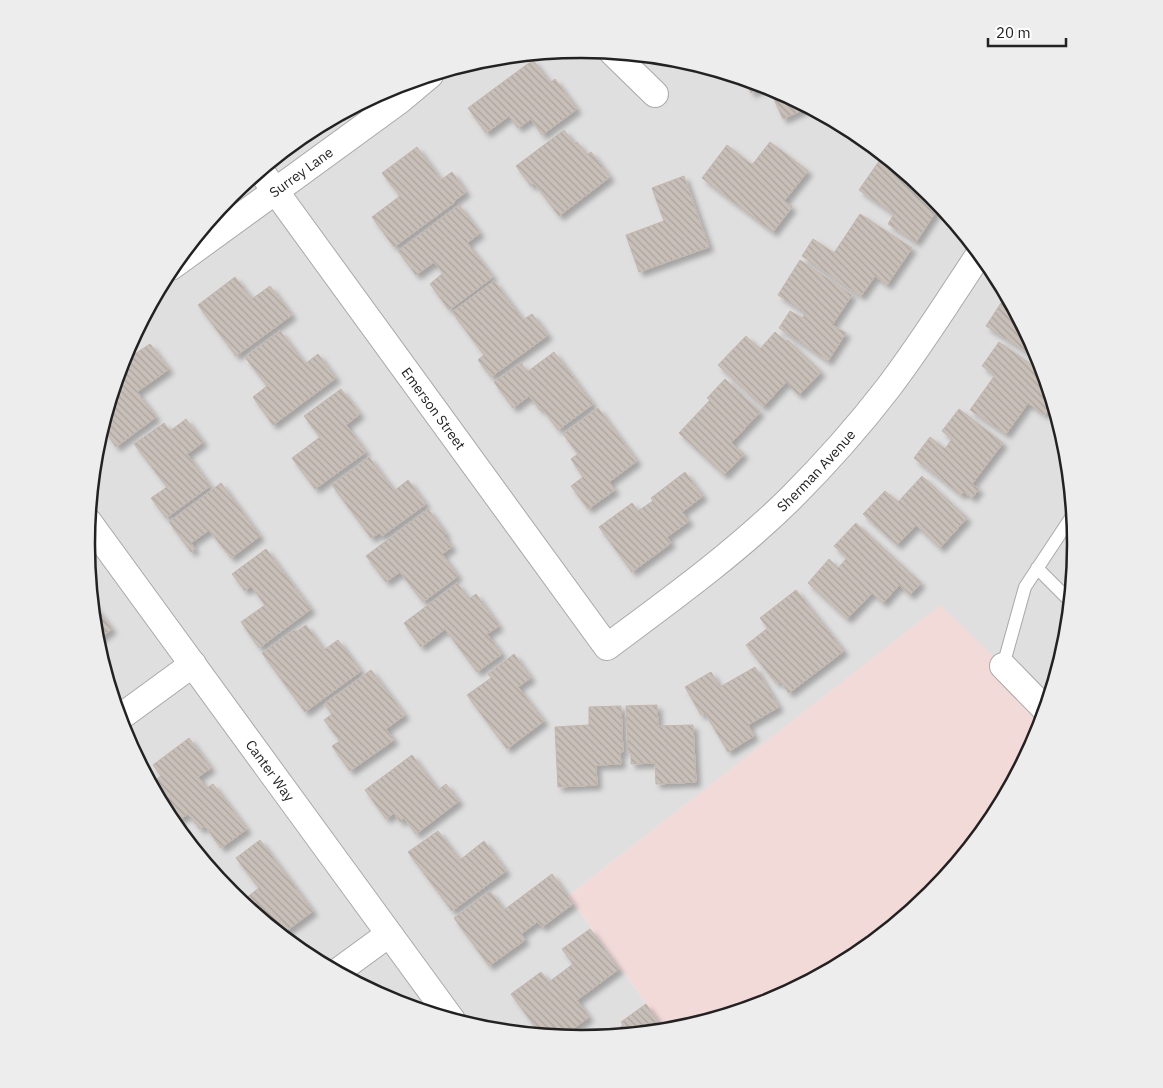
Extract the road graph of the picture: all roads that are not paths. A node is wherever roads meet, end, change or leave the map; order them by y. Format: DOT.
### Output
graph roads {
  1 [pos="620,60"];
  2 [pos="416,86"];
  3 [pos="656,94"];
  4 [pos="264,176"];
  5 [pos="275,192"];
  6 [pos="194,250"];
  7 [pos="976,260"];
  8 [pos="1067,523"];
  9 [pos="95,531"];
  10 [pos="1037,568"];
  11 [pos="1065,596"];
  12 [pos="607,647"];
  13 [pos="193,664"];
  14 [pos="1003,666"];
  15 [pos="1040,704"];
  16 [pos="126,713"];
  17 [pos="389,934"];
  18 [pos="343,968"];
  19 [pos="445,1011"];
  1 -- 3 [label="street"];
  2 -- 5 [label="street, Surrey Lane"];
  4 -- 5 [label="street, Emerson Street"];
  5 -- 6 [label="street, Surrey Lane"];
  5 -- 12 [label="street, Emerson Street"];
  7 -- 12 [label="street, Sherman Avenue"];
  8 -- 10 [label="lane"];
  9 -- 13 [label="street, Canter Way"];
  10 -- 11 [label="lane"];
  10 -- 14 [label="lane"];
  13 -- 16 [label="street"];
  13 -- 17 [label="street, Canter Way"];
  14 -- 15 [label="street"];
  17 -- 18 [label="street"];
  17 -- 19 [label="street, Canter Way"];
}
